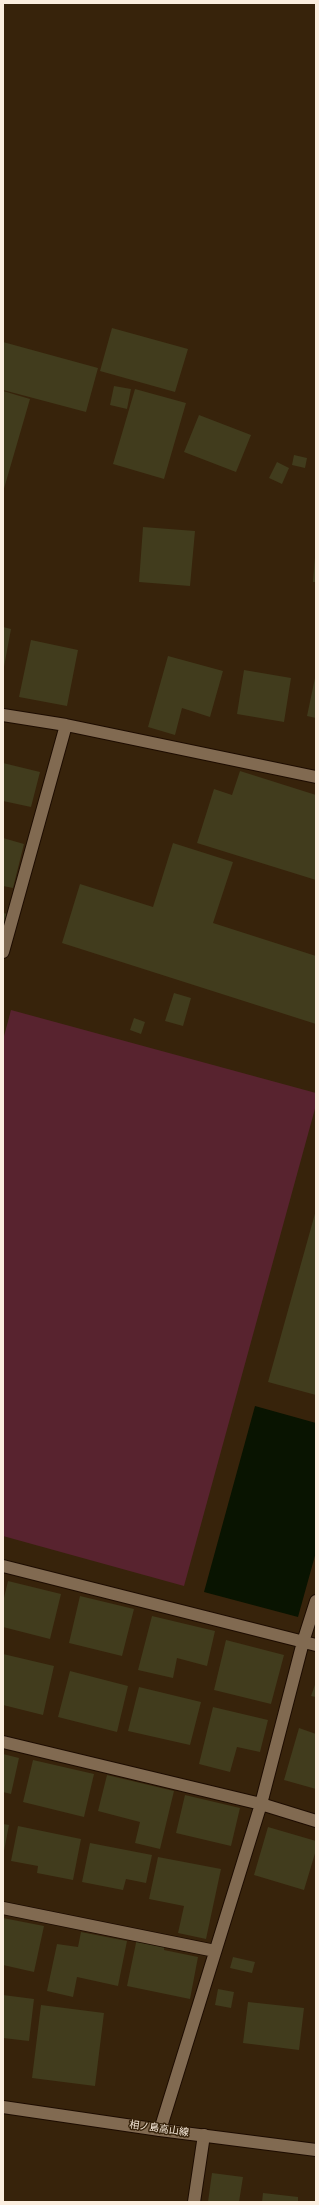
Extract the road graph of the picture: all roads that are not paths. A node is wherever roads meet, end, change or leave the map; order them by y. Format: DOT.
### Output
graph roads {
  1 [pos="3,715"];
  2 [pos="66,725"];
  3 [pos="316,777"];
  4 [pos="3,952"];
  5 [pos="3,1566"];
  6 [pos="316,1601"];
  7 [pos="303,1642"];
  8 [pos="316,1645"];
  9 [pos="3,1742"];
  10 [pos="261,1804"];
  11 [pos="316,1821"];
  12 [pos="3,1908"];
  13 [pos="215,1951"];
  14 [pos="3,2106"];
  15 [pos="160,2130"];
  16 [pos="204,2135"];
  17 [pos="316,2150"];
  18 [pos="194,2202"];
  1 -- 2 [label="street"];
  2 -- 3 [label="street"];
  2 -- 4 [label="street"];
  5 -- 7 [label="street"];
  6 -- 7 [label="street"];
  7 -- 8 [label="street"];
  7 -- 10 [label="street"];
  9 -- 10 [label="street"];
  10 -- 11 [label="street"];
  10 -- 13 [label="street"];
  12 -- 13 [label="street"];
  13 -- 15 [label="street"];
  14 -- 15 [label="street, 相ノ島高山線"];
  15 -- 16 [label="street, 相ノ島高山線"];
  16 -- 17 [label="street, 相ノ島高山線"];
  16 -- 18 [label="street"];
}
